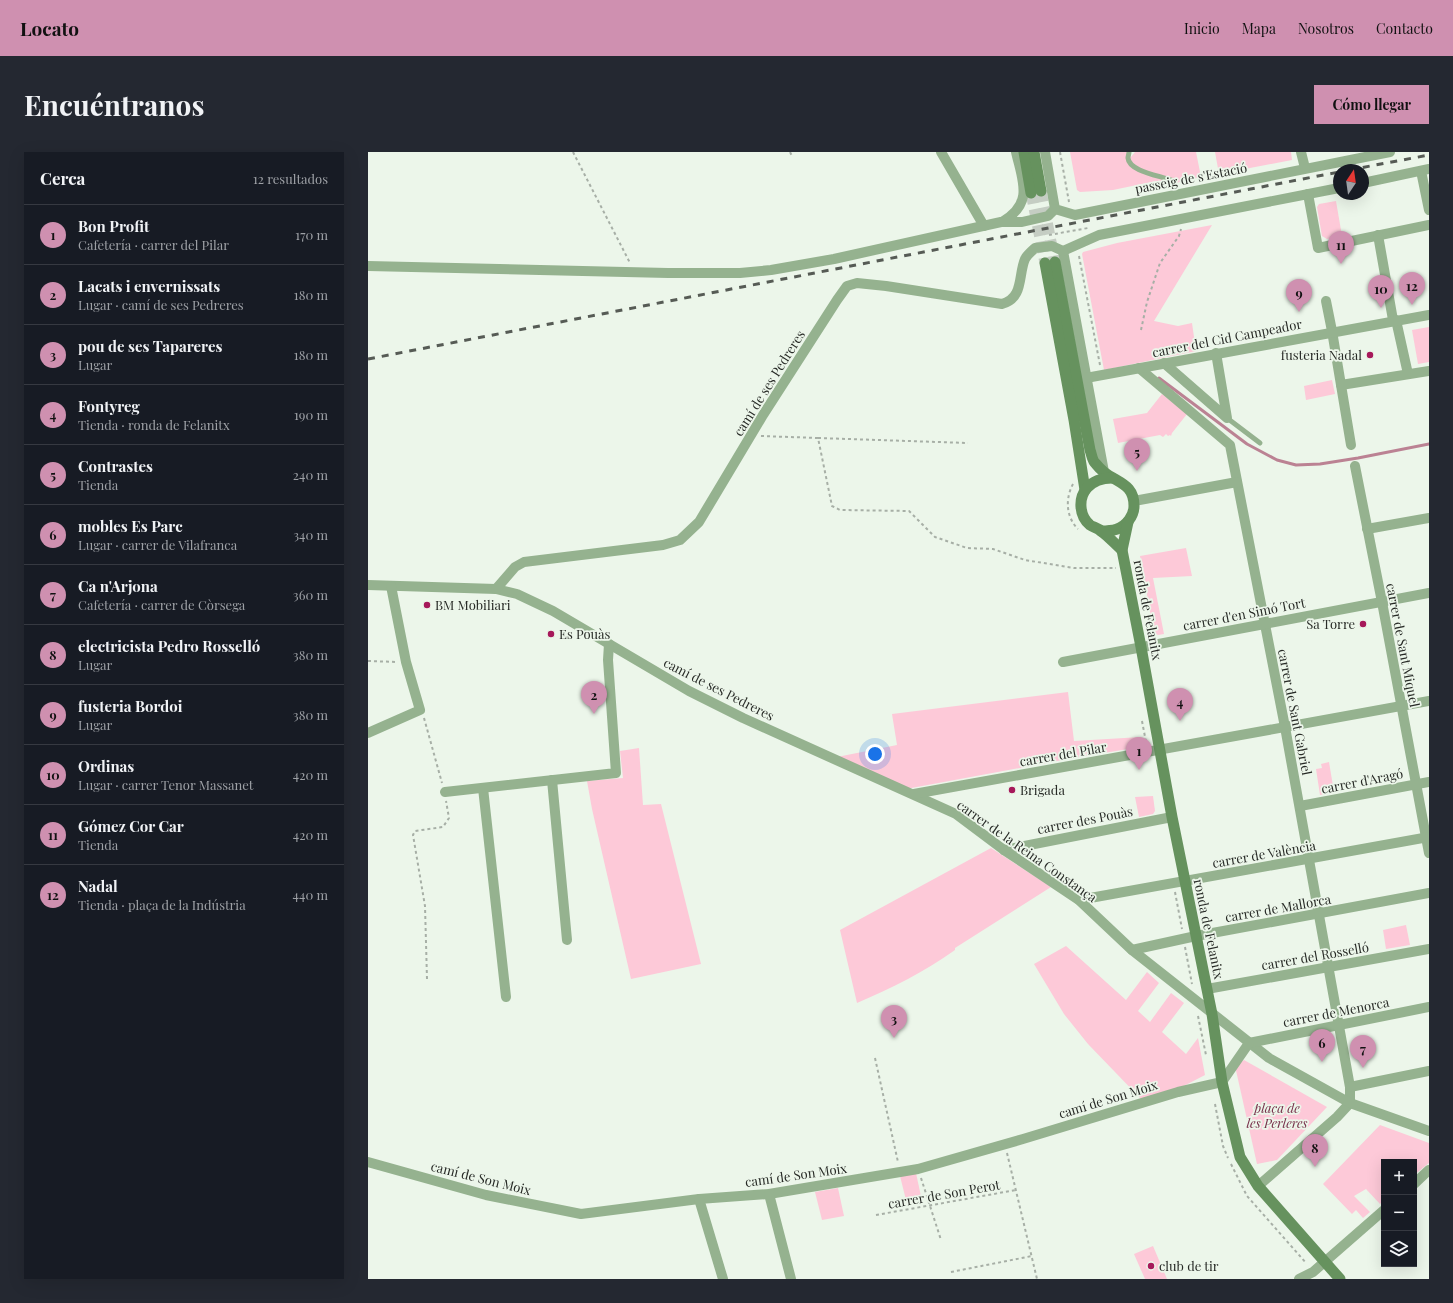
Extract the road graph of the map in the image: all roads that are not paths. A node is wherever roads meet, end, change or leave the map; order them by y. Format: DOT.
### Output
graph roads {
  1 [pos="941,152"];
  2 [pos="1016,152"];
  3 [pos="1024,152"];
  4 [pos="1034,152"];
  5 [pos="1044,152"];
  6 [pos="1129,152"];
  7 [pos="1301,152"];
  8 [pos="1390,152"];
  9 [pos="1305,168"];
  10 [pos="1425,170"];
  11 [pos="1369,182"];
  12 [pos="1333,189"];
  13 [pos="1176,194"];
  14 [pos="1308,194"];
  15 [pos="1055,209"];
  16 [pos="1429,210"];
  17 [pos="1001,222"];
  18 [pos="1429,225"];
  19 [pos="984,226"];
  20 [pos="1378,235"];
  21 [pos="1063,251"];
  22 [pos="368,266"];
  23 [pos="1326,301"];
  24 [pos="1429,314"];
  25 [pos="1394,320"];
  26 [pos="1332,331"];
  27 [pos="1216,353"];
  28 [pos="1164,363"];
  29 [pos="1139,368"];
  30 [pos="1429,371"];
  31 [pos="1408,374"];
  32 [pos="1086,378"];
  33 [pos="1341,385"];
  34 [pos="1228,418"];
  35 [pos="1260,443"];
  36 [pos="1351,445"];
  37 [pos="1355,466"];
  38 [pos="1108,475"];
  39 [pos="1237,482"];
  40 [pos="1084,490"];
  41 [pos="1134,500"];
  42 [pos="1429,518"];
  43 [pos="1128,522"];
  44 [pos="1367,529"];
  45 [pos="1101,531"];
  46 [pos="1122,550"];
  47 [pos="368,585"];
  48 [pos="391,586"];
  49 [pos="496,589"];
  50 [pos="1429,593"];
  51 [pos="1382,602"];
  52 [pos="1265,624"];
  53 [pos="610,644"];
  54 [pos="1141,647"];
  55 [pos="1063,662"];
  56 [pos="1429,701"];
  57 [pos="1402,707"];
  58 [pos="1286,727"];
  59 [pos="368,733"];
  60 [pos="1160,750"];
  61 [pos="552,780"];
  62 [pos="1429,782"];
  63 [pos="1416,784"];
  64 [pos="483,788"];
  65 [pos="445,792"];
  66 [pos="914,794"];
  67 [pos="1300,806"];
  68 [pos="1172,817"];
  69 [pos="1428,837"];
  70 [pos="1004,850"];
  71 [pos="1429,853"];
  72 [pos="1310,859"];
  73 [pos="1184,881"];
  74 [pos="1429,893"];
  75 [pos="1079,900"];
  76 [pos="1319,914"];
  77 [pos="1196,936"];
  78 [pos="568,940"];
  79 [pos="1429,949"];
  80 [pos="1132,950"];
  81 [pos="1328,966"];
  82 [pos="1207,989"];
  83 [pos="506,997"];
  84 [pos="1429,1007"];
  85 [pos="1212,1014"];
  86 [pos="1339,1024"];
  87 [pos="1248,1043"];
  88 [pos="1429,1071"];
  89 [pos="1222,1082"];
  90 [pos="1350,1087"];
  91 [pos="1350,1103"];
  92 [pos="1429,1131"];
  93 [pos="368,1162"];
  94 [pos="1429,1170"];
  95 [pos="1417,1181"];
  96 [pos="1258,1186"];
  97 [pos="769,1194"];
  98 [pos="699,1199"];
  99 [pos="1381,1213"];
  100 [pos="1325,1262"];
  101 [pos="723,1279"];
  102 [pos="791,1279"];
  103 [pos="1299,1279"];
  104 [pos="1340,1279"];
  1 -- 19 [label="street"];
  2 -- 17 [label="street"];
  3 -- 4 [label="main road"];
  5 -- 15 [label="street"];
  6 -- 13 [label="lane"];
  7 -- 9 [label="street"];
  8 -- 9 [label="street, passeig de s'Estació"];
  9 -- 13 [label="street, passeig de s'Estació"];
  10 -- 11 [label="street"];
  10 -- 16 [label="street"];
  12 -- 14 [label="street"];
  13 -- 15 [label="street, passeig de s'Estació"];
  14 -- 20 [label="street"];
  14 -- 21 [label="street"];
  15 -- 17 [label="street"];
  17 -- 19 [label="street"];
  18 -- 20 [label="street"];
  19 -- 22 [label="street"];
  20 -- 25 [label="street"];
  21 -- 32 [label="street"];
  21 -- 49 [label="street, camí de ses Pedreres"];
  23 -- 26 [label="street"];
  24 -- 25 [label="street, carrer del Cid Campeador"];
  25 -- 26 [label="street, carrer del Cid Campeador"];
  25 -- 31 [label="street"];
  26 -- 27 [label="street, carrer del Cid Campeador"];
  26 -- 33 [label="street"];
  27 -- 28 [label="street, carrer del Cid Campeador"];
  27 -- 34 [label="street"];
  28 -- 29 [label="street, carrer del Cid Campeador"];
  28 -- 34 [label="street"];
  29 -- 32 [label="street, carrer del Cid Campeador"];
  29 -- 39 [label="street, carrer de Sant Gabriel"];
  30 -- 31 [label="street"];
  31 -- 33 [label="street"];
  32 -- 38 [label="street"];
  33 -- 36 [label="street"];
  34 -- 35 [label="lane"];
  37 -- 44 [label="street, carrer de Sant Miquel"];
  38 -- 40 [label="main road"];
  38 -- 40 [label="main road"];
  38 -- 41 [label="main road"];
  39 -- 41 [label="street"];
  39 -- 52 [label="street, carrer de Sant Gabriel"];
  40 -- 45 [label="main road"];
  41 -- 43 [label="main road"];
  42 -- 44 [label="street"];
  43 -- 45 [label="main road"];
  43 -- 46 [label="main road"];
  44 -- 51 [label="street, carrer de Sant Miquel"];
  45 -- 46 [label="main road"];
  46 -- 54 [label="main road, ronda de Felanitx"];
  47 -- 48 [label="street, camí de ses Pedreres"];
  48 -- 49 [label="street, camí de ses Pedreres"];
  48 -- 59 [label="street"];
  49 -- 53 [label="street, camí de ses Pedreres"];
  50 -- 51 [label="street, carrer d'en Simó Tort"];
  51 -- 52 [label="street, carrer d'en Simó Tort"];
  51 -- 57 [label="street, carrer de Sant Miquel"];
  52 -- 54 [label="street, carrer d'en Simó Tort"];
  52 -- 58 [label="street, carrer de Sant Gabriel"];
  53 -- 61 [label="street"];
  53 -- 66 [label="street, camí de ses Pedreres"];
  54 -- 55 [label="street, carrer d'en Simó Tort"];
  54 -- 60 [label="main road, ronda de Felanitx"];
  56 -- 57 [label="street, carrer del Pilar"];
  57 -- 58 [label="street, carrer del Pilar"];
  57 -- 63 [label="street, carrer de Sant Miquel"];
  58 -- 60 [label="street, carrer del Pilar"];
  58 -- 67 [label="street, carrer de Sant Gabriel"];
  60 -- 66 [label="street, carrer del Pilar"];
  60 -- 68 [label="main road, ronda de Felanitx"];
  61 -- 64 [label="street"];
  61 -- 78 [label="street"];
  62 -- 63 [label="street, carrer d'Aragó"];
  63 -- 67 [label="street, carrer d'Aragó"];
  63 -- 69 [label="street, carrer de Sant Miquel"];
  64 -- 65 [label="street"];
  64 -- 83 [label="street"];
  66 -- 70 [label="street, carrer de la Reina Constança"];
  67 -- 72 [label="street, carrer de Sant Gabriel"];
  68 -- 70 [label="street, carrer des Pouàs"];
  68 -- 73 [label="main road, ronda de Felanitx"];
  69 -- 71 [label="street, carrer de Sant Miquel"];
  69 -- 72 [label="street, carrer de València"];
  70 -- 75 [label="street, carrer de la Reina Constança"];
  72 -- 73 [label="street, carrer de València"];
  72 -- 76 [label="street, carrer de Sant Gabriel"];
  73 -- 75 [label="street, carrer de València"];
  73 -- 77 [label="main road, ronda de Felanitx"];
  74 -- 76 [label="street, carrer de Mallorca"];
  75 -- 80 [label="street, carrer de la Reina Constança"];
  76 -- 77 [label="street, carrer de Mallorca"];
  76 -- 81 [label="street, carrer de Sant Gabriel"];
  77 -- 80 [label="street, carrer de Mallorca"];
  77 -- 82 [label="main road, ronda de Felanitx"];
  79 -- 81 [label="street, carrer del Rosselló"];
  80 -- 85 [label="street, carrer de la Reina Constança"];
  81 -- 82 [label="street, carrer del Rosselló"];
  81 -- 86 [label="street, carrer de Sant Gabriel"];
  82 -- 85 [label="main road, ronda de Felanitx"];
  84 -- 86 [label="street, carrer de Menorca"];
  85 -- 87 [label="street, carrer de la Reina Constança"];
  85 -- 89 [label="main road, ronda de Felanitx"];
  86 -- 87 [label="street, carrer de Menorca"];
  86 -- 90 [label="street, carrer de Sant Gabriel"];
  87 -- 89 [label="street"];
  87 -- 91 [label="street, carrer de la Reina Constança"];
  88 -- 90 [label="street"];
  89 -- 96 [label="main road, ronda de Felanitx"];
  89 -- 97 [label="street, camí de Son Moix"];
  90 -- 91 [label="street, carrer de Sant Gabriel"];
  91 -- 92 [label="street, carrer de la Reina Constança"];
  91 -- 96 [label="street"];
  93 -- 98 [label="street, camí de Son Moix"];
  94 -- 95 [label="street"];
  96 -- 100 [label="main road, ronda de Felanitx"];
  97 -- 98 [label="street, camí de Son Moix"];
  97 -- 102 [label="street"];
  98 -- 101 [label="street"];
  99 -- 100 [label="street"];
  100 -- 103 [label="street"];
  100 -- 104 [label="main road, ronda de Felanitx"];
}
